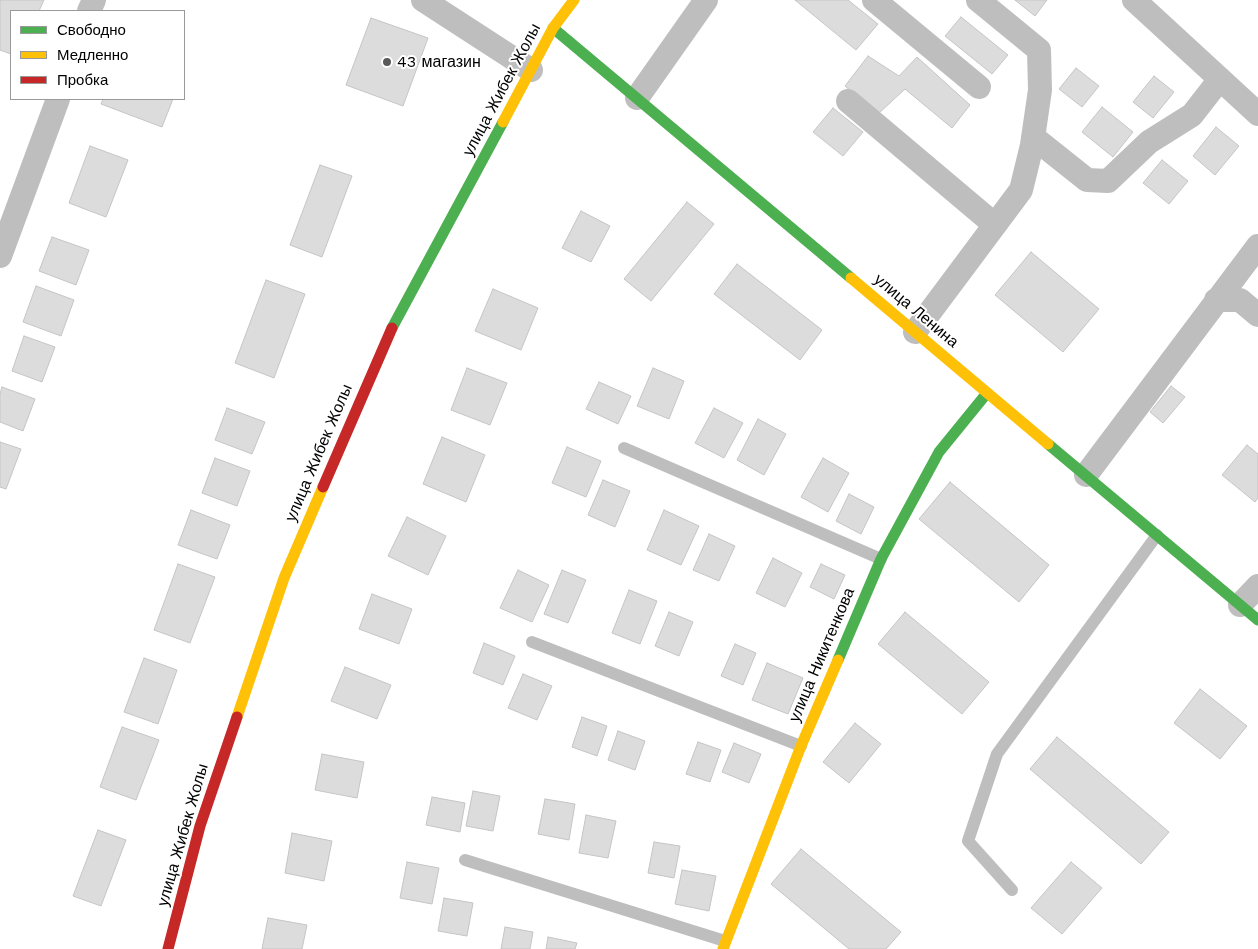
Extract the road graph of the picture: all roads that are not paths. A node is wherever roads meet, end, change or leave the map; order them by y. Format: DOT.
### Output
graph roads {
  1 [pos="423,0"];
  2 [pos="574,0"];
  3 [pos="706,0"];
  4 [pos="874,0"];
  5 [pos="978,0"];
  6 [pos="1134,0"];
  7 [pos="553,28"];
  8 [pos="531,70"];
  9 [pos="1220,80"];
  10 [pos="979,87"];
  11 [pos="637,98"];
  12 [pos="58,100"];
  13 [pos="848,101"];
  14 [pos="1258,114"];
  15 [pos="1033,138"];
  16 [pos="995,225"];
  17 [pos="1258,246"];
  18 [pos="0,256"];
  19 [pos="1216,300"];
  20 [pos="1258,315"];
  21 [pos="915,332"];
  22 [pos="987,393"];
  23 [pos="624,448"];
  24 [pos="1086,475"];
  25 [pos="1157,535"];
  26 [pos="881,559"];
  27 [pos="1258,586"];
  28 [pos="1240,605"];
  29 [pos="1258,620"];
  30 [pos="532,642"];
  31 [pos="801,746"];
  32 [pos="465,860"];
  33 [pos="1012,890"];
  34 [pos="724,945"];
  35 [pos="168,949"];
  1 -- 8 [label="street"];
  2 -- 7 [label="street, улица Жибек Жолы"];
  3 -- 11 [label="street"];
  4 -- 10 [label="street"];
  5 -- 15 [label="street"];
  6 -- 9 [label="street"];
  7 -- 8 [label="street, улица Жибек Жолы"];
  7 -- 11 [label="street, улица Ленина"];
  8 -- 35 [label="street, улица Жибек Жолы"];
  9 -- 14 [label="street"];
  9 -- 15 [label="street"];
  11 -- 21 [label="street, улица Ленина"];
  12 -- 18 [label="street"];
  13 -- 16 [label="street"];
  15 -- 16 [label="street"];
  16 -- 21 [label="street"];
  17 -- 19 [label="street"];
  19 -- 20 [label="street"];
  19 -- 24 [label="street"];
  21 -- 22 [label="street, улица Ленина"];
  22 -- 24 [label="street, улица Ленина"];
  22 -- 26 [label="street, улица Никитенкова"];
  23 -- 26 [label="lane"];
  24 -- 25 [label="street, улица Ленина"];
  25 -- 28 [label="street, улица Ленина"];
  25 -- 33 [label="lane"];
  26 -- 31 [label="street, улица Никитенкова"];
  27 -- 28 [label="street"];
  28 -- 29 [label="street, улица Ленина"];
  30 -- 31 [label="lane"];
  31 -- 34 [label="street, улица Никитенкова"];
  32 -- 34 [label="lane"];
}
